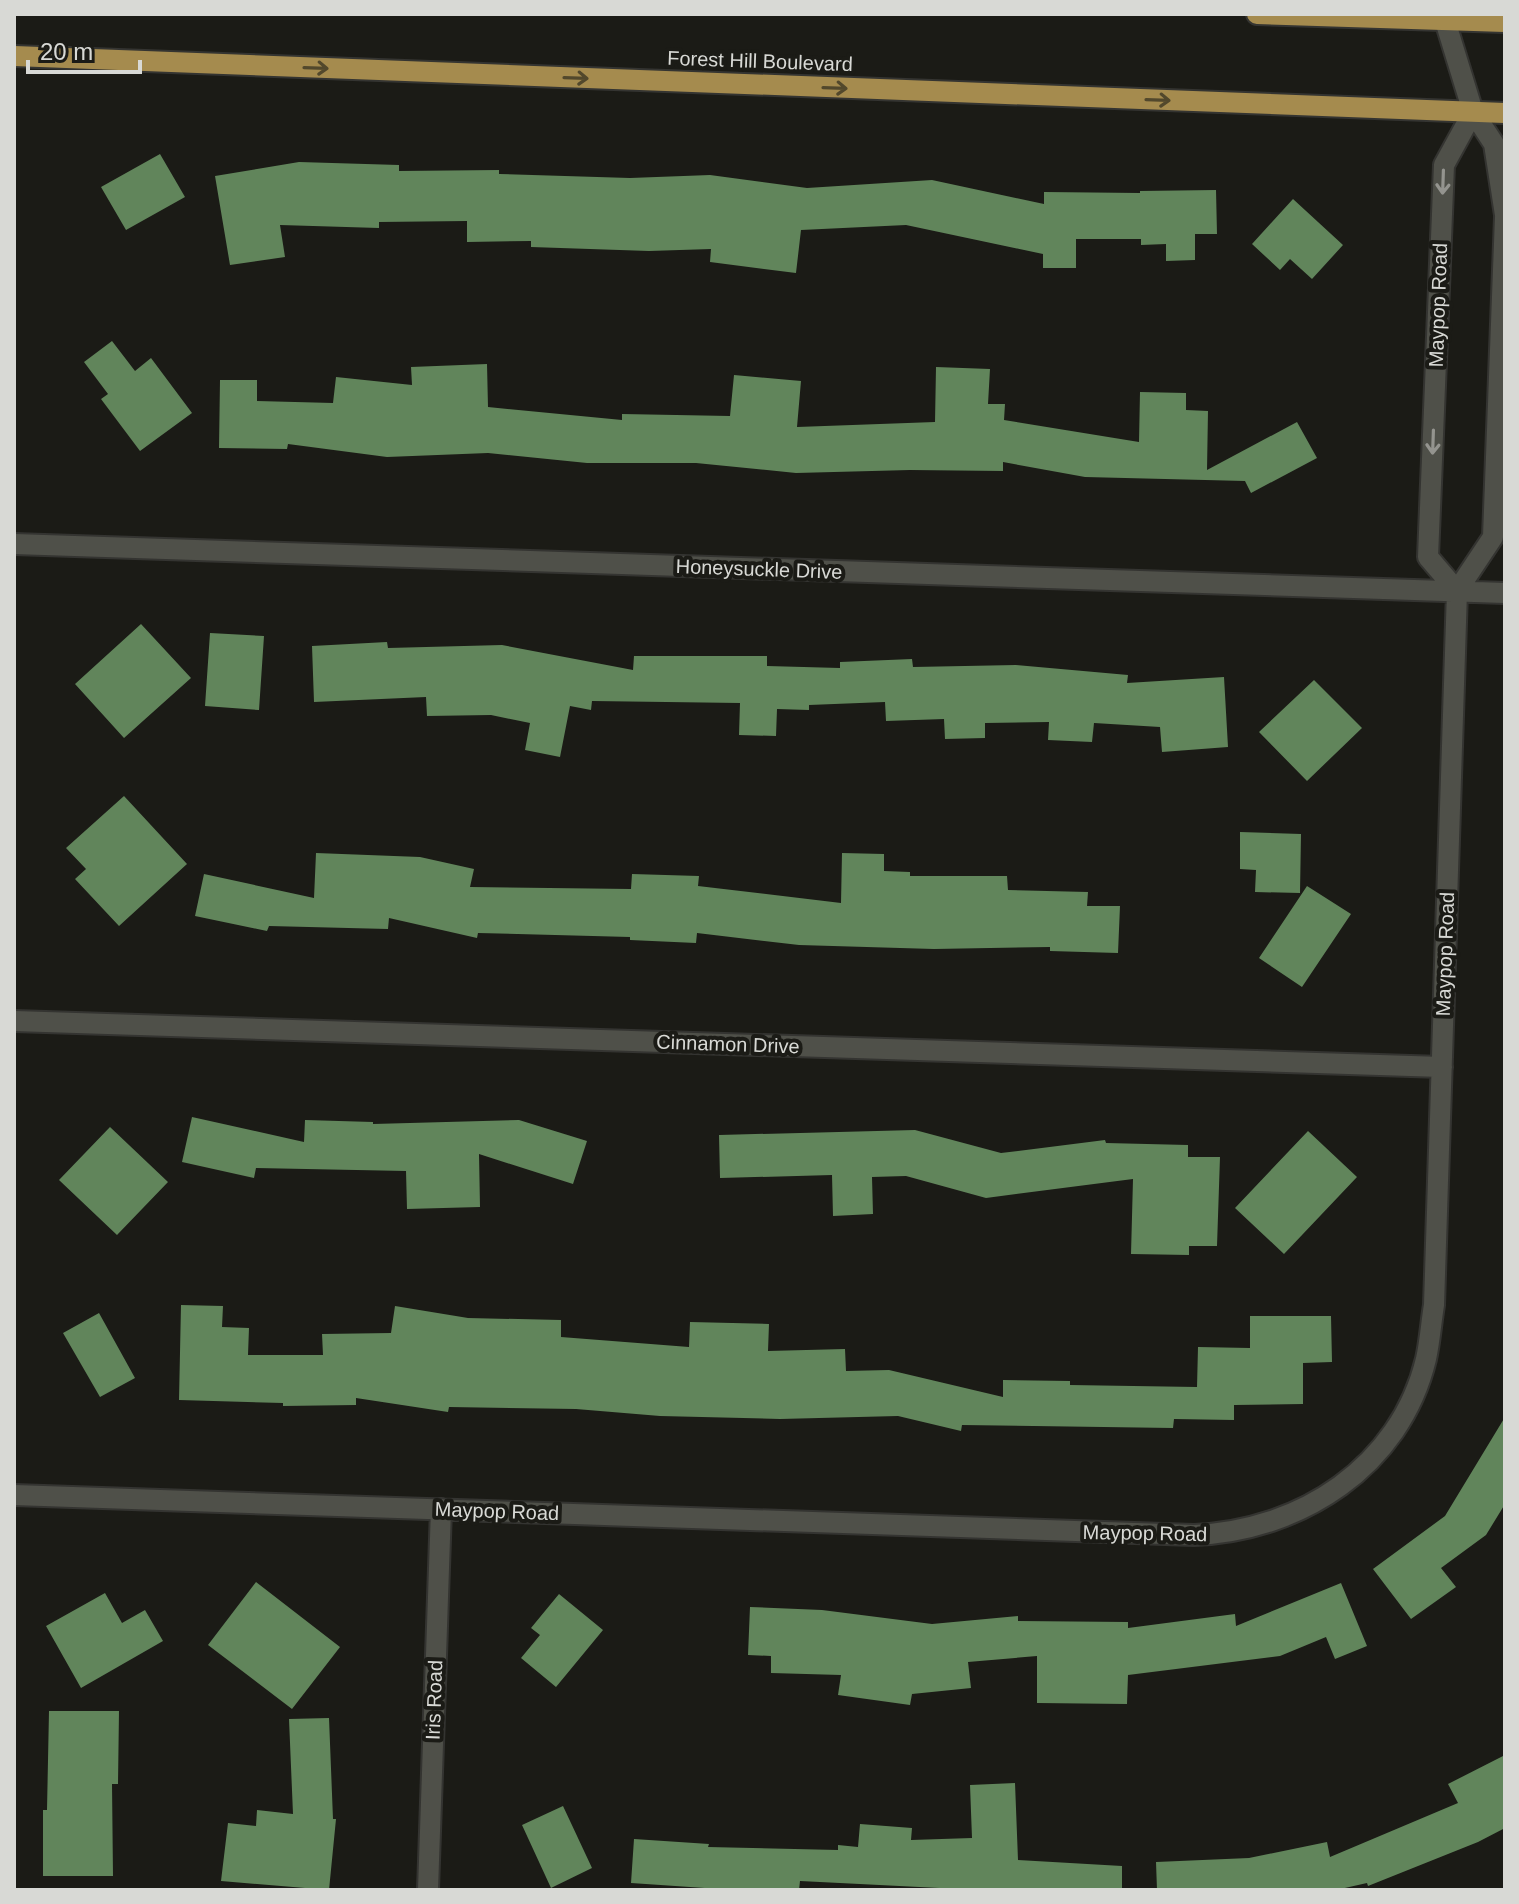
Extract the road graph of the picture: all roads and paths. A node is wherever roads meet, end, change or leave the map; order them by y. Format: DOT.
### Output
graph roads {
  1 [pos="1257,14"];
  2 [pos="1443,17"];
  3 [pos="1505,22"];
  4 [pos="14,56"];
  5 [pos="1473,112"];
  6 [pos="1505,113"];
  7 [pos="1505,216"];
  8 [pos="14,544"];
  9 [pos="1457,591"];
  10 [pos="1505,593"];
  11 [pos="14,1021"];
  12 [pos="1442,1067"];
  13 [pos="14,1495"];
  14 [pos="441,1509"];
  15 [pos="428,1890"];
  1 -- 2 [label="main road"];
  2 -- 3 [label="main road"];
  2 -- 5 [label="street"];
  4 -- 5 [label="main road, Forest Hill Boulevard, one-way"];
  5 -- 6 [label="main road, Forest Hill Boulevard"];
  5 -- 7 [label="street"];
  5 -- 9 [label="street, Maypop Road, one-way"];
  7 -- 9 [label="street"];
  8 -- 9 [label="street, Honeysuckle Drive"];
  9 -- 10 [label="street, Honeysuckle Drive"];
  9 -- 12 [label="street, Maypop Road"];
  11 -- 12 [label="street, Cinnamon Drive"];
  12 -- 14 [label="street, Maypop Road"];
  13 -- 14 [label="street, Maypop Road"];
  14 -- 15 [label="street, Iris Road"];
}
